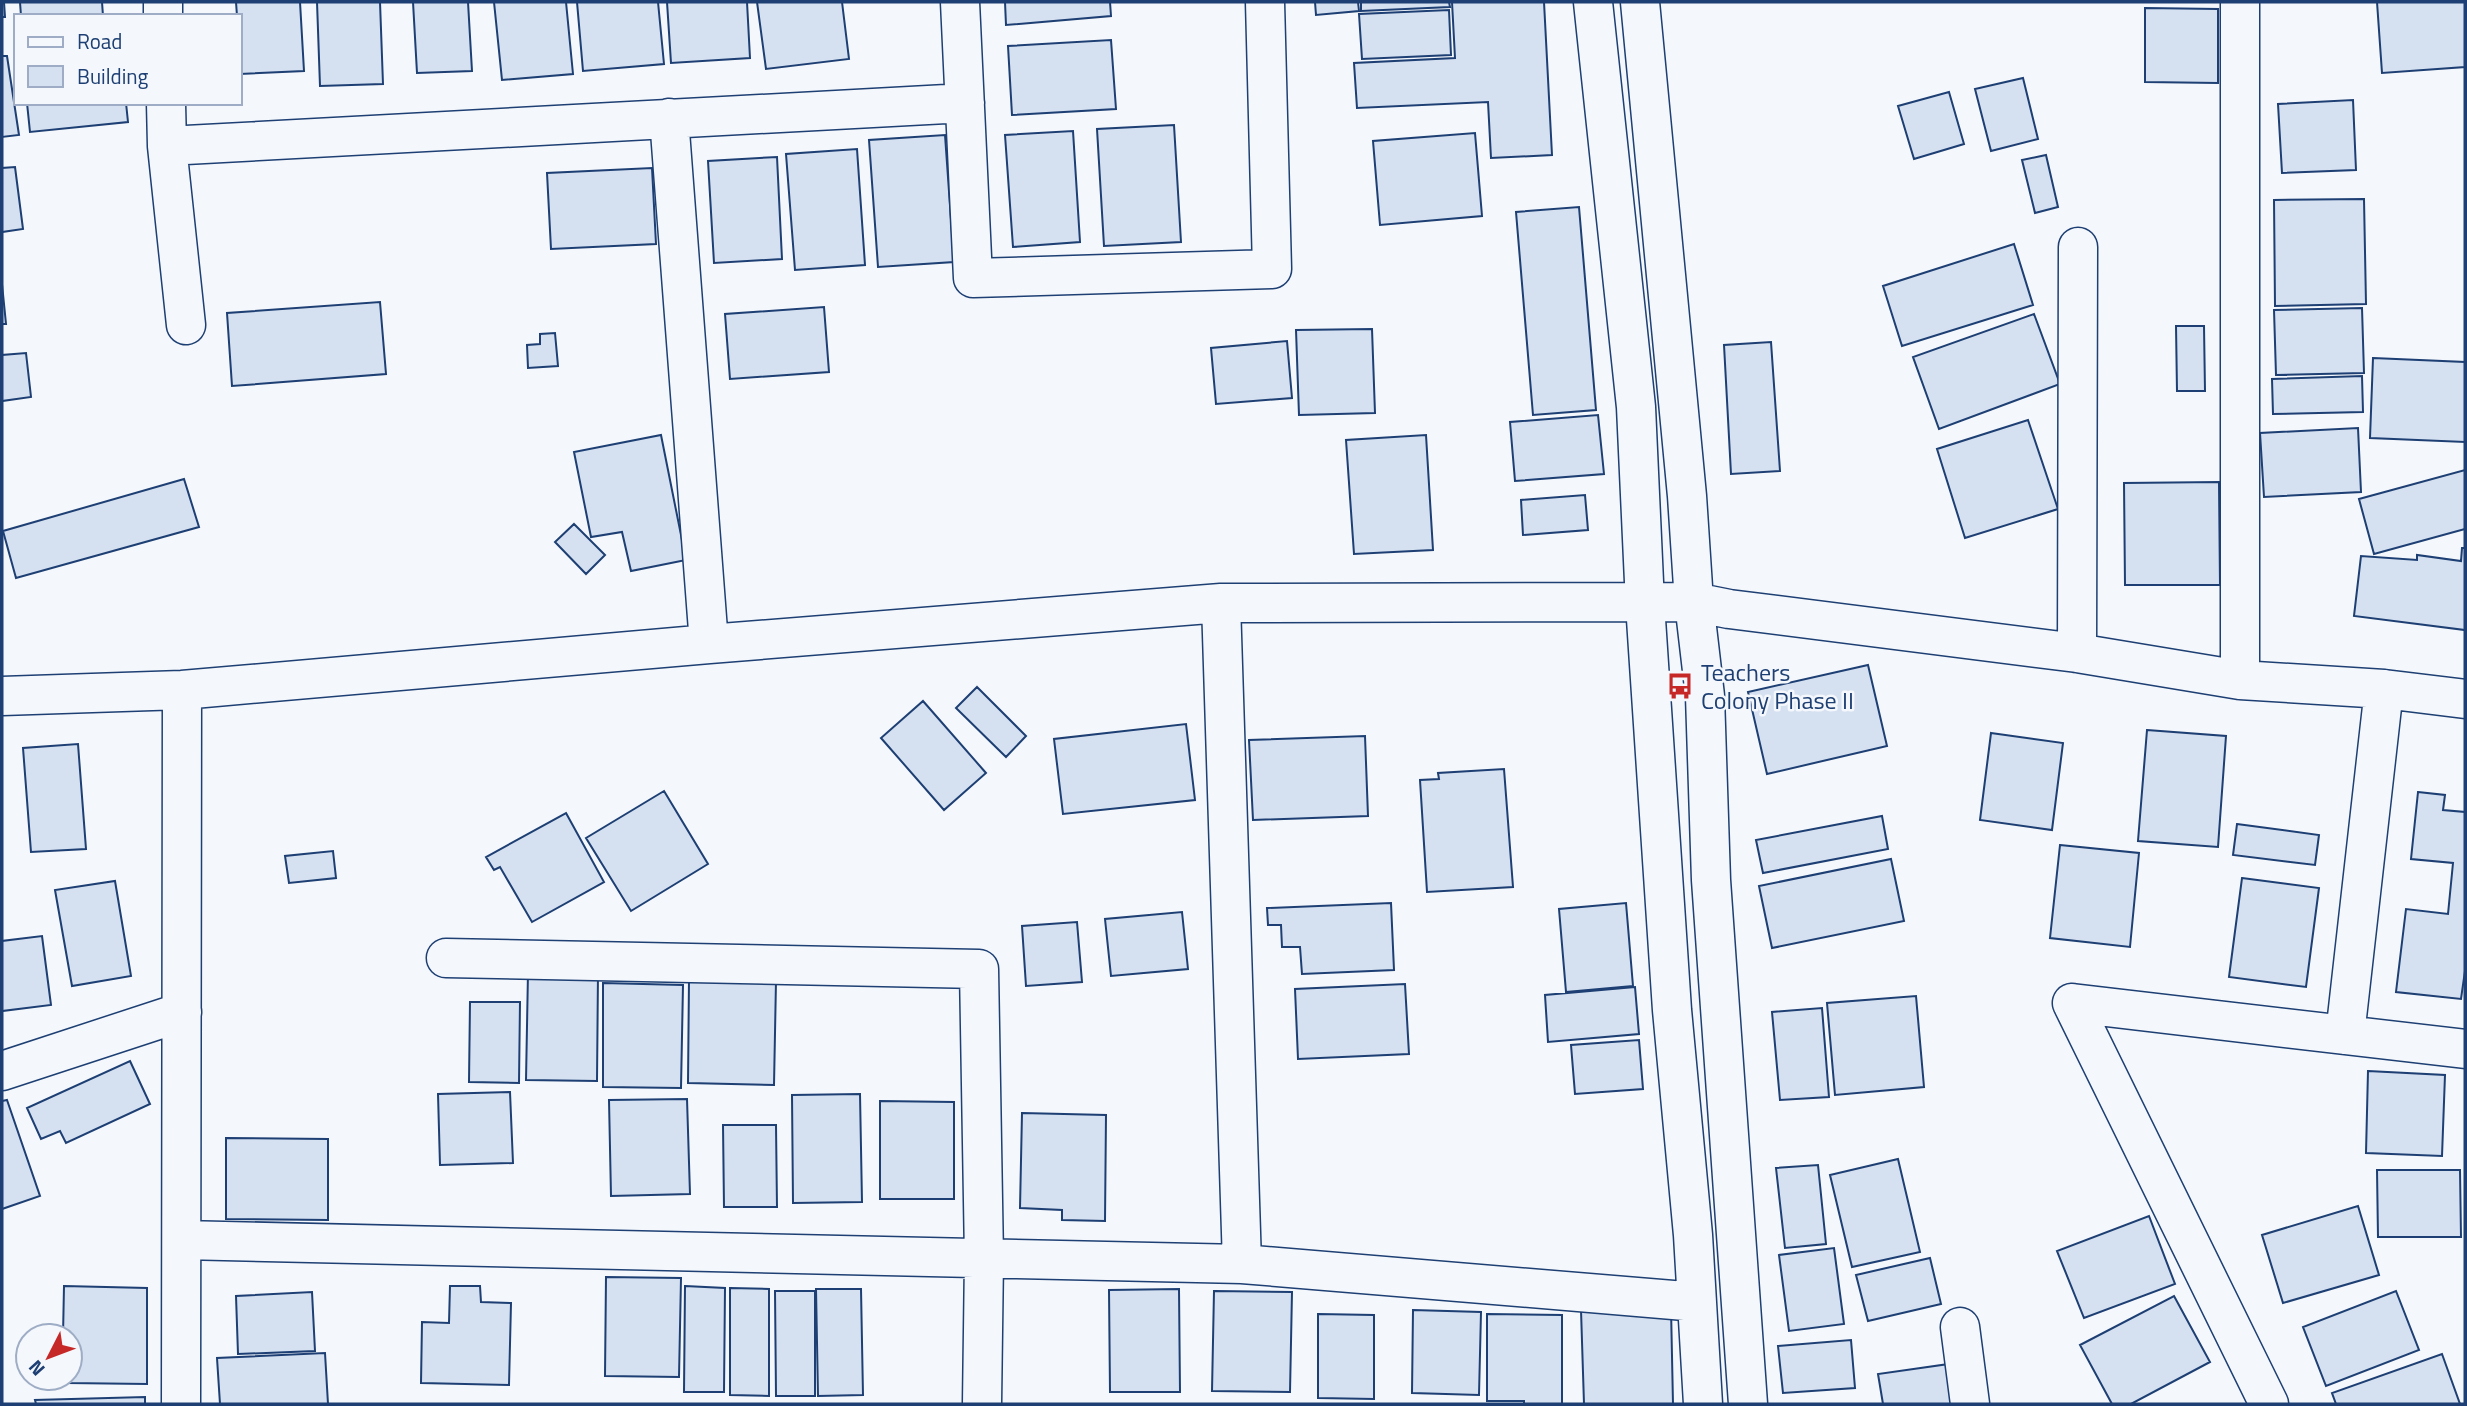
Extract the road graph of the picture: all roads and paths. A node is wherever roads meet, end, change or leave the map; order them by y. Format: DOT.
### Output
graph roads {
  1 [pos="960,2"];
  2 [pos="1265,2"];
  3 [pos="1593,2"];
  4 [pos="1640,2"];
  5 [pos="2240,2"];
  6 [pos="965,103"];
  7 [pos="166,105"];
  8 [pos="669,118"];
  9 [pos="167,146"];
  10 [pos="2078,247"];
  11 [pos="186,326"];
  12 [pos="1693,602"];
  13 [pos="1221,603"];
  14 [pos="1645,604"];
  15 [pos="709,644"];
  16 [pos="2077,653"];
  17 [pos="2240,680"];
  18 [pos="2384,689"];
  19 [pos="182,690"];
  20 [pos="2,696"];
  21 [pos="2465,699"];
  22 [pos="446,958"];
  23 [pos="181,1012"];
  24 [pos="2345,1035"];
  25 [pos="2465,1049"];
  26 [pos="2,1071"];
  27 [pos="182,1240"];
  28 [pos="984,1258"];
  29 [pos="1242,1264"];
  30 [pos="1697,1301"];
  31 [pos="1960,1327"];
  32 [pos="181,1404"];
  33 [pos="982,1404"];
  34 [pos="1703,1404"];
  35 [pos="1748,1404"];
  36 [pos="1970,1404"];
  37 [pos="2269,1404"];
  1 -- 6 [label="street"];
  2 -- 6 [label="street"];
  3 -- 14 [label="street"];
  4 -- 12 [label="street"];
  5 -- 17 [label="street"];
  6 -- 8 [label="street"];
  7 -- 9 [label="street"];
  8 -- 9 [label="street"];
  8 -- 15 [label="street"];
  9 -- 11 [label="street"];
  10 -- 16 [label="street"];
  12 -- 14 [label="street"];
  12 -- 16 [label="street"];
  12 -- 35 [label="street"];
  13 -- 14 [label="street"];
  13 -- 15 [label="street"];
  13 -- 29 [label="street"];
  14 -- 30 [label="street"];
  15 -- 19 [label="street"];
  16 -- 17 [label="street"];
  17 -- 18 [label="street"];
  18 -- 21 [label="street"];
  18 -- 24 [label="street"];
  19 -- 20 [label="street"];
  19 -- 23 [label="street"];
  22 -- 28 [label="street"];
  23 -- 26 [label="street"];
  23 -- 27 [label="street"];
  24 -- 25 [label="street"];
  24 -- 37 [label="street"];
  27 -- 28 [label="street"];
  27 -- 32 [label="street"];
  28 -- 29 [label="street"];
  28 -- 33 [label="street"];
  29 -- 30 [label="street"];
  30 -- 34 [label="street"];
  31 -- 36 [label="street"];
}
